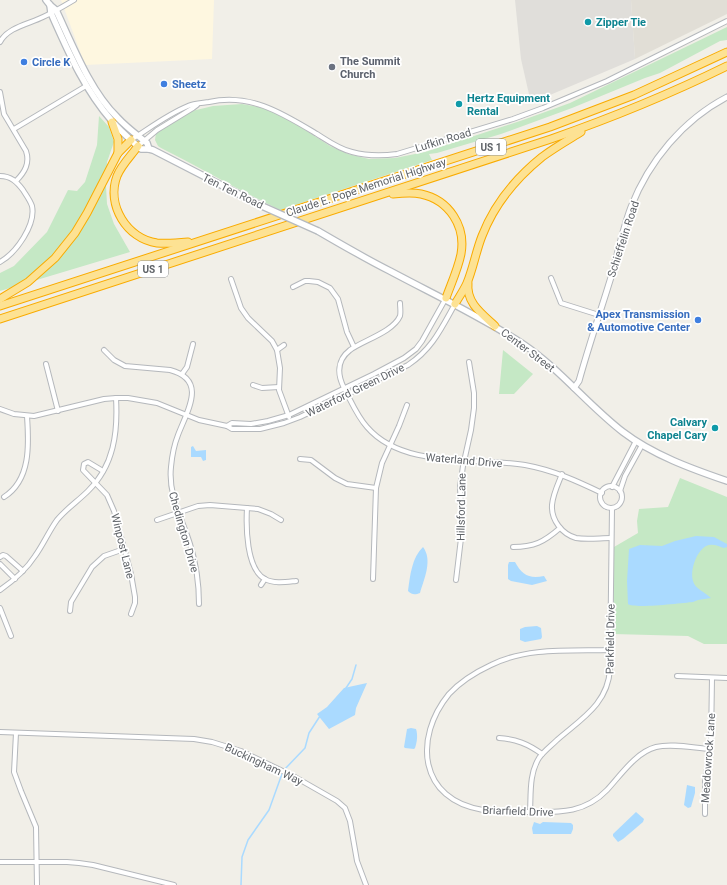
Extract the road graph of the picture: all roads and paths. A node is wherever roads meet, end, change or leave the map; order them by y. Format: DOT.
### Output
graph roads {
  1 [pos="46,0"];
  2 [pos="74,0"];
  3 [pos="54,12"];
  4 [pos="727,21"];
  5 [pos="0,42"];
  6 [pos="727,52"];
  7 [pos="727,66"];
  8 [pos="86,86"];
  9 [pos="0,92"];
  10 [pos="727,97"];
  11 [pos="198,104"];
  12 [pos="112,122"];
  13 [pos="590,125"];
  14 [pos="14,129"];
  15 [pos="134,138"];
  16 [pos="141,144"];
  17 [pos="118,153"];
  18 [pos="0,176"];
  19 [pos="16,181"];
  20 [pos="385,194"];
  21 [pos="318,232"];
  22 [pos="198,241"];
  23 [pos="0,262"];
  24 [pos="550,278"];
  25 [pos="231,279"];
  26 [pos="468,282"];
  27 [pos="293,287"];
  28 [pos="446,298"];
  29 [pos="0,299"];
  30 [pos="400,303"];
  31 [pos="455,304"];
  32 [pos="0,306"];
  33 [pos="599,315"];
  34 [pos="0,319"];
  35 [pos="495,326"];
  36 [pos="193,344"];
  37 [pos="284,345"];
  38 [pos="354,347"];
  39 [pos="104,350"];
  40 [pos="277,350"];
  41 [pos="469,362"];
  42 [pos="46,364"];
  43 [pos="182,374"];
  44 [pos="253,385"];
  45 [pos="279,387"];
  46 [pos="574,388"];
  47 [pos="344,389"];
  48 [pos="347,394"];
  49 [pos="116,398"];
  50 [pos="407,405"];
  51 [pos="0,409"];
  52 [pos="58,411"];
  53 [pos="187,414"];
  54 [pos="288,415"];
  55 [pos="27,416"];
  56 [pos="291,421"];
  57 [pos="227,426"];
  58 [pos="636,441"];
  59 [pos="390,445"];
  60 [pos="642,445"];
  61 [pos="300,459"];
  62 [pos="465,460"];
  63 [pos="103,471"];
  64 [pos="562,474"];
  65 [pos="727,481"];
  66 [pos="96,483"];
  67 [pos="612,487"];
  68 [pos="376,488"];
  69 [pos="620,491"];
  70 [pos="602,493"];
  71 [pos="4,497"];
  72 [pos="247,508"];
  73 [pos="612,508"];
  74 [pos="178,513"];
  75 [pos="157,520"];
  76 [pos="281,520"];
  77 [pos="560,528"];
  78 [pos="611,538"];
  79 [pos="513,547"];
  80 [pos="124,549"];
  81 [pos="0,557"];
  82 [pos="0,564"];
  83 [pos="24,571"];
  84 [pos="15,579"];
  85 [pos="265,579"];
  86 [pos="373,579"];
  87 [pos="456,580"];
  88 [pos="296,581"];
  89 [pos="261,585"];
  90 [pos="0,590"];
  91 [pos="199,604"];
  92 [pos="0,608"];
  93 [pos="70,611"];
  94 [pos="131,614"];
  95 [pos="11,636"];
  96 [pos="610,650"];
  97 [pos="677,676"];
  98 [pos="712,678"];
  99 [pos="727,678"];
  100 [pos="0,732"];
  101 [pos="16,733"];
  102 [pos="499,738"];
  103 [pos="710,749"];
  104 [pos="542,754"];
  105 [pos="530,812"];
  106 [pos="705,814"];
  107 [pos="0,862"];
  108 [pos="37,862"];
  109 [pos="37,885"];
  110 [pos="174,885"];
  111 [pos="366,885"];
  1 -- 3 [label="main road, Ten Ten Road"];
  2 -- 3 [label="street"];
  3 -- 5 [label="street"];
  3 -- 8 [label="main road, Ten Ten Road"];
  3 -- 15 [label="main road, Ten Ten Road"];
  4 -- 11 [label="street, Lufkin Road"];
  6 -- 22 [label="highway, Claude E. Pope Memorial Highway / US 1"];
  7 -- 13 [label="highway, Claude E. Pope Memorial Highway / US 1"];
  8 -- 12 [label="main road, Ten Ten Road"];
  8 -- 14 [label="street"];
  9 -- 14 [label="street"];
  10 -- 33 [label="street, Schieffelin Road"];
  11 -- 15 [label="street, Lufkin Road"];
  11 -- 16 [label="street, Lufkin Road"];
  12 -- 15 [label="main road, Ten Ten Road"];
  12 -- 17 [label="highway"];
  13 -- 20 [label="highway, Claude E. Pope Memorial Highway / US 1"];
  13 -- 26 [label="highway"];
  14 -- 19 [label="street"];
  15 -- 16 [label="main road, Ten Ten Road"];
  15 -- 17 [label="highway"];
  16 -- 21 [label="main road, Ten Ten Road, bridge"];
  16 -- 22 [label="highway"];
  17 -- 29 [label="highway"];
  18 -- 19 [label="street"];
  19 -- 23 [label="street"];
  20 -- 28 [label="highway"];
  20 -- 34 [label="highway, Claude E. Pope Memorial Highway / US 1"];
  21 -- 28 [label="main road, Center Street"];
  22 -- 32 [label="highway, Claude E. Pope Memorial Highway / US 1"];
  24 -- 33 [label="street"];
  25 -- 40 [label="street"];
  26 -- 31 [label="highway"];
  26 -- 35 [label="highway"];
  27 -- 38 [label="street"];
  28 -- 31 [label="main road, Center Street"];
  28 -- 47 [label="street, Waterford Green Drive"];
  30 -- 38 [label="street"];
  31 -- 35 [label="main road, Center Street"];
  31 -- 48 [label="street, Waterford Green Drive"];
  33 -- 46 [label="street, Schieffelin Road"];
  35 -- 46 [label="main road, Center Street"];
  36 -- 43 [label="street"];
  37 -- 40 [label="street"];
  38 -- 47 [label="street, Waterland Drive"];
  39 -- 43 [label="street"];
  40 -- 45 [label="street"];
  41 -- 62 [label="street, Hillsford Lane"];
  42 -- 52 [label="street"];
  43 -- 53 [label="street, Chedington Drive"];
  44 -- 45 [label="street"];
  45 -- 54 [label="street"];
  46 -- 58 [label="main road, Center Street"];
  47 -- 48 [label="street, Waterland Drive"];
  47 -- 54 [label="street, Waterford Green Drive"];
  48 -- 56 [label="street, Waterford Green Drive"];
  48 -- 59 [label="street, Waterland Drive"];
  49 -- 52 [label="street, Waterford Green Drive"];
  49 -- 53 [label="street, Waterford Green Drive"];
  49 -- 63 [label="street"];
  50 -- 59 [label="street"];
  51 -- 55 [label="street, Waterford Green Drive"];
  52 -- 55 [label="street, Waterford Green Drive"];
  53 -- 57 [label="street, Waterford Green Drive"];
  53 -- 74 [label="street, Chedington Drive"];
  54 -- 56 [label="street"];
  54 -- 57 [label="street, Waterford Green Drive"];
  55 -- 71 [label="street"];
  56 -- 57 [label="street, Waterford Green Drive"];
  58 -- 60 [label="main road, Center Street"];
  58 -- 67 [label="street"];
  59 -- 62 [label="street, Waterland Drive"];
  59 -- 68 [label="street"];
  60 -- 65 [label="main road, Center Street"];
  60 -- 69 [label="street"];
  61 -- 68 [label="street"];
  62 -- 64 [label="street, Waterland Drive"];
  62 -- 87 [label="street, Hillsford Lane"];
  63 -- 66 [label="street"];
  63 -- 66 [label="street, Winpost Lane"];
  64 -- 70 [label="street, Waterland Drive"];
  64 -- 77 [label="street"];
  66 -- 80 [label="street, Winpost Lane"];
  66 -- 83 [label="street"];
  67 -- 69 [label="street"];
  67 -- 70 [label="street"];
  68 -- 86 [label="street"];
  69 -- 73 [label="street"];
  70 -- 73 [label="street"];
  72 -- 74 [label="street"];
  72 -- 76 [label="street"];
  72 -- 85 [label="street"];
  73 -- 78 [label="street, Parkfield Drive"];
  74 -- 75 [label="street"];
  74 -- 91 [label="street, Chedington Drive"];
  77 -- 78 [label="street"];
  77 -- 79 [label="street"];
  78 -- 96 [label="street, Parkfield Drive"];
  80 -- 93 [label="street"];
  80 -- 94 [label="street, Winpost Lane"];
  81 -- 83 [label="street"];
  82 -- 84 [label="street"];
  83 -- 84 [label="street"];
  84 -- 90 [label="street"];
  85 -- 88 [label="street"];
  85 -- 89 [label="street"];
  92 -- 95 [label="street"];
  96 -- 104 [label="street, Parkfield Drive"];
  96 -- 105 [label="street, Briarfield Drive"];
  97 -- 98 [label="street"];
  98 -- 99 [label="street"];
  98 -- 103 [label="street, Meadowrock Lane"];
  100 -- 101 [label="street, Buckingham Way"];
  101 -- 108 [label="street"];
  101 -- 111 [label="street, Buckingham Way"];
  102 -- 104 [label="street"];
  103 -- 105 [label="street, Briarfield Drive"];
  103 -- 106 [label="street, Meadowrock Lane"];
  104 -- 105 [label="street, Parkfield Drive"];
  107 -- 108 [label="street"];
  108 -- 109 [label="street"];
  108 -- 110 [label="street"];
}
